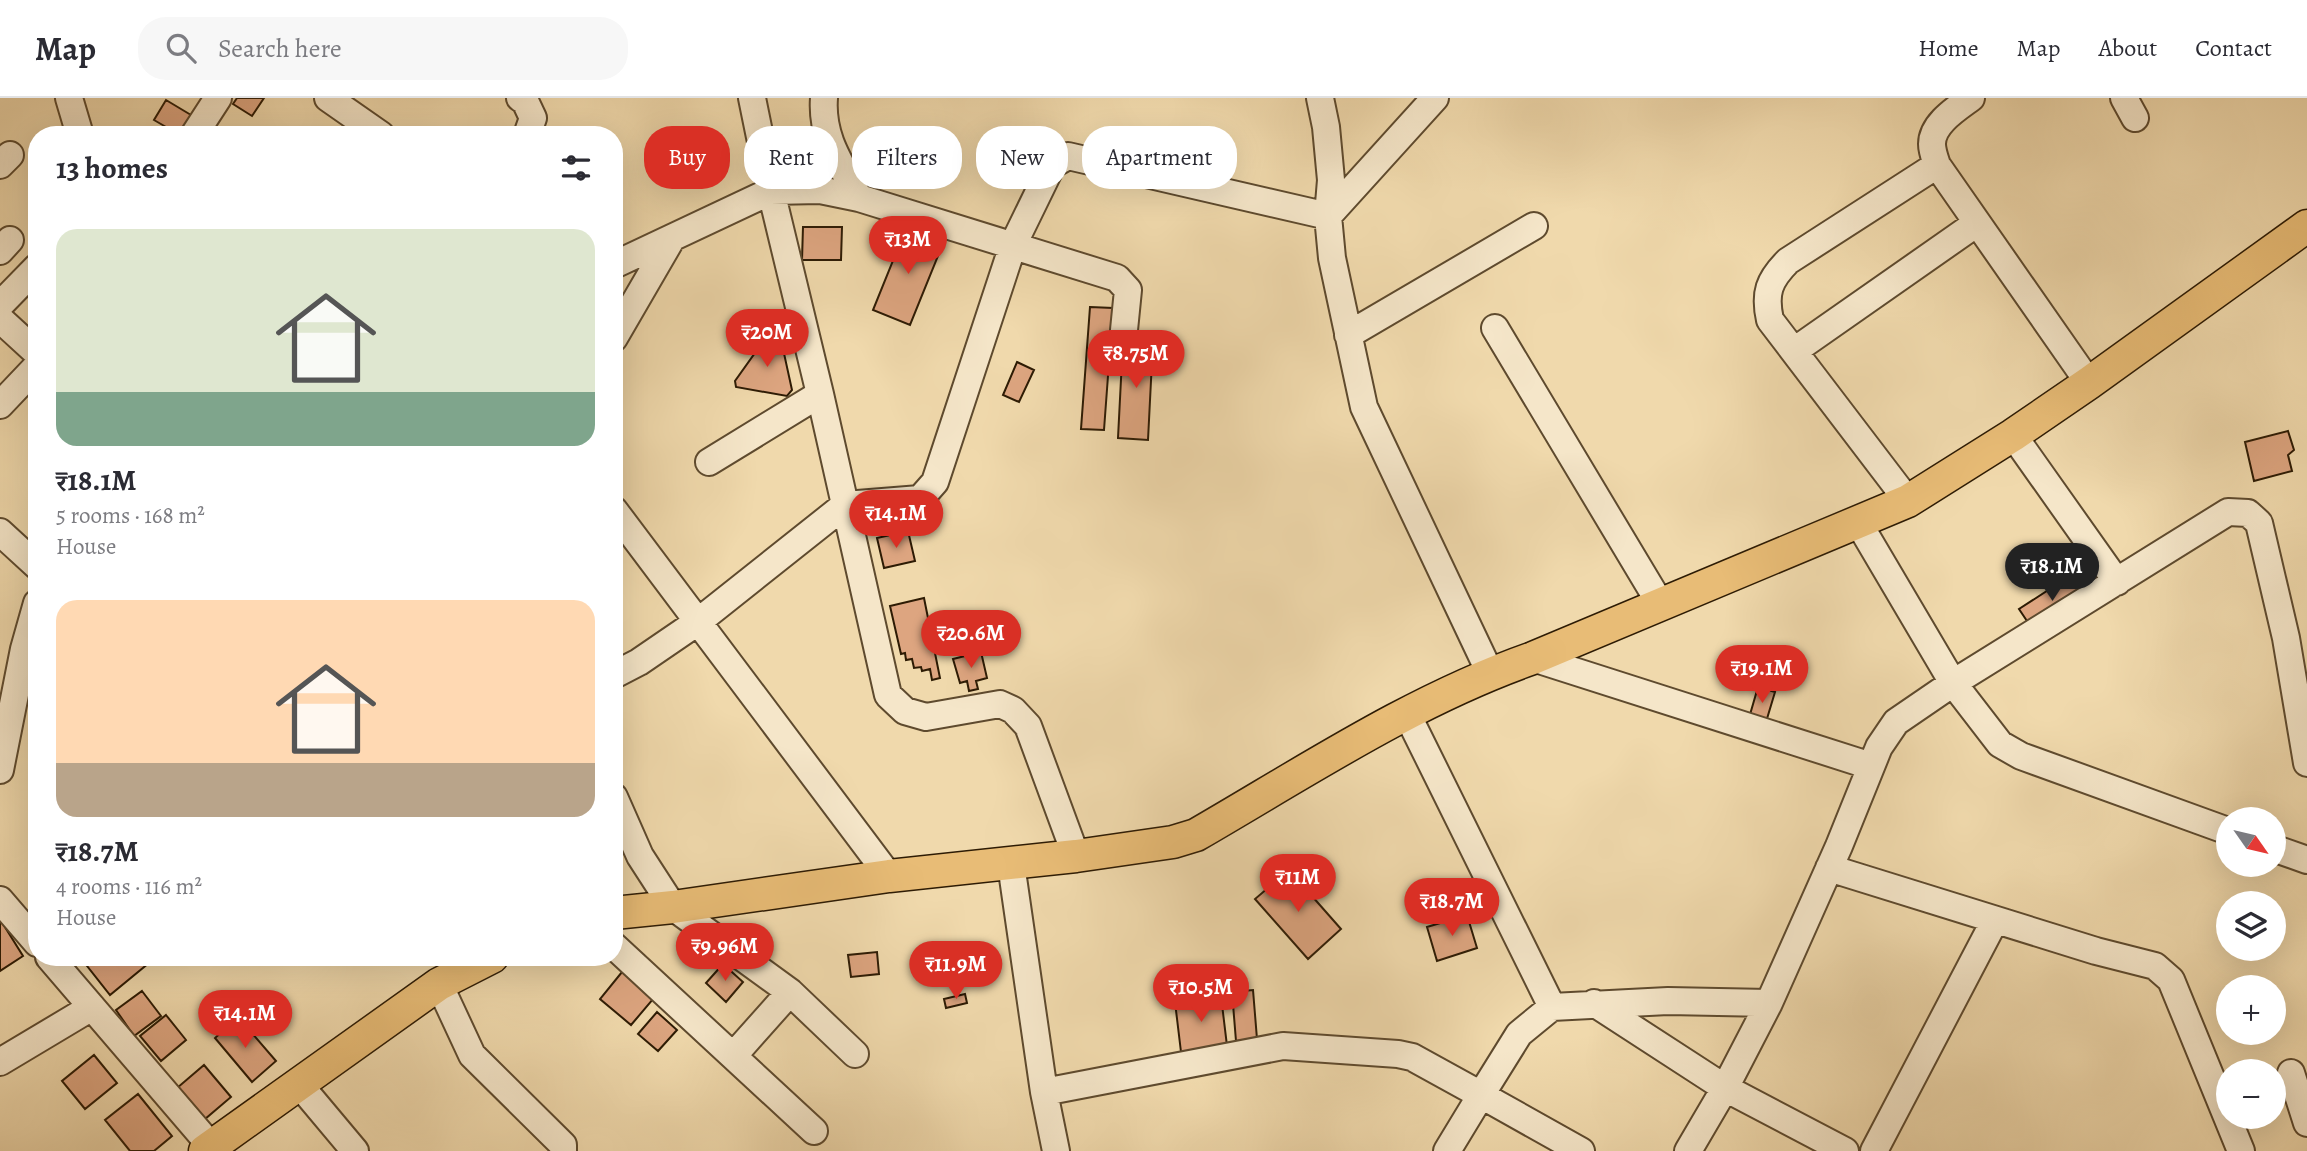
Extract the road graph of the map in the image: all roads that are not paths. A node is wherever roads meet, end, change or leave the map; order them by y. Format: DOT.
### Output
graph roads {
  1 [pos="69,98"];
  2 [pos="218,98"];
  3 [pos="328,98"];
  4 [pos="520,98"];
  5 [pos="752,98"];
  6 [pos="824,98"];
  7 [pos="1320,98"];
  8 [pos="1435,98"];
  9 [pos="1971,98"];
  10 [pos="77,126"];
  11 [pos="200,126"];
  12 [pos="368,126"];
  13 [pos="530,126"];
  14 [pos="1937,165"];
  15 [pos="771,191"];
  16 [pos="859,198"];
  17 [pos="1328,216"];
  18 [pos="1977,222"];
  19 [pos="1534,226"];
  20 [pos="2307,226"];
  21 [pos="672,238"];
  22 [pos="1013,245"];
  23 [pos="623,261"];
  24 [pos="28,276"];
  25 [pos="0,305"];
  26 [pos="0,319"];
  27 [pos="623,322"];
  28 [pos="1495,328"];
  29 [pos="1125,330"];
  30 [pos="1348,335"];
  31 [pos="28,345"];
  32 [pos="1794,351"];
  33 [pos="28,375"];
  34 [pos="2089,383"];
  35 [pos="820,394"];
  36 [pos="0,405"];
  37 [pos="2013,435"];
  38 [pos="709,462"];
  39 [pos="1908,501"];
  40 [pos="845,505"];
  41 [pos="623,522"];
  42 [pos="1858,522"];
  43 [pos="0,532"];
  44 [pos="28,558"];
  45 [pos="2117,582"];
  46 [pos="1661,605"];
  47 [pos="699,621"];
  48 [pos="1533,658"];
  49 [pos="623,670"];
  50 [pos="1490,673"];
  51 [pos="28,677"];
  52 [pos="1953,683"];
  53 [pos="1407,714"];
  54 [pos="2307,763"];
  55 [pos="1871,766"];
  56 [pos="0,770"];
  57 [pos="623,817"];
  58 [pos="2216,827"];
  59 [pos="2286,853"];
  60 [pos="1076,856"];
  61 [pos="2307,860"];
  62 [pos="1012,864"];
  63 [pos="1829,868"];
  64 [pos="889,876"];
  65 [pos="1,902"];
  66 [pos="28,907"];
  67 [pos="673,907"];
  68 [pos="623,912"];
  69 [pos="1995,919"];
  70 [pos="28,933"];
  71 [pos="623,954"];
  72 [pos="57,966"];
  73 [pos="474,966"];
  74 [pos="439,984"];
  75 [pos="790,992"];
  76 [pos="1594,1003"];
  77 [pos="1769,1003"];
  78 [pos="92,1007"];
  79 [pos="1552,1007"];
  80 [pos="855,1054"];
  81 [pos="734,1055"];
  82 [pos="0,1062"];
  83 [pos="2291,1073"];
  84 [pos="299,1083"];
  85 [pos="1725,1088"];
  86 [pos="1044,1092"];
  87 [pos="1481,1095"];
  88 [pos="2307,1123"];
  89 [pos="814,1131"];
  90 [pos="208,1148"];
  91 [pos="355,1151"];
  92 [pos="563,1151"];
  93 [pos="1056,1151"];
  94 [pos="1447,1151"];
  95 [pos="1581,1151"];
  96 [pos="1688,1151"];
  97 [pos="1845,1151"];
  98 [pos="1874,1151"];
  99 [pos="2241,1151"];
  1 -- 10 [label="street"];
  2 -- 11 [label="street"];
  3 -- 12 [label="street"];
  4 -- 13 [label="street"];
  5 -- 15 [label="street"];
  6 -- 16 [label="street"];
  7 -- 17 [label="street"];
  8 -- 17 [label="street"];
  9 -- 14 [label="street"];
  14 -- 18 [label="street"];
  14 -- 32 [label="street"];
  15 -- 16 [label="street"];
  15 -- 21 [label="street"];
  15 -- 35 [label="street"];
  16 -- 22 [label="street"];
  17 -- 22 [label="street"];
  17 -- 30 [label="street"];
  18 -- 32 [label="street"];
  18 -- 34 [label="street"];
  19 -- 30 [label="street"];
  20 -- 34 [label="main road"];
  21 -- 23 [label="street"];
  21 -- 27 [label="street"];
  22 -- 29 [label="street"];
  22 -- 40 [label="street"];
  24 -- 25 [label="street"];
  26 -- 31 [label="street"];
  28 -- 46 [label="street"];
  30 -- 50 [label="street"];
  32 -- 39 [label="street"];
  33 -- 36 [label="street"];
  34 -- 37 [label="main road"];
  35 -- 38 [label="street"];
  35 -- 40 [label="street"];
  37 -- 39 [label="main road"];
  37 -- 45 [label="street"];
  39 -- 42 [label="main road"];
  40 -- 47 [label="street"];
  40 -- 60 [label="street"];
  41 -- 47 [label="street"];
  42 -- 46 [label="main road"];
  42 -- 52 [label="street"];
  43 -- 44 [label="street"];
  45 -- 52 [label="street"];
  45 -- 54 [label="street"];
  46 -- 48 [label="main road"];
  47 -- 49 [label="street"];
  47 -- 64 [label="street"];
  48 -- 50 [label="main road"];
  48 -- 55 [label="street"];
  50 -- 53 [label="main road"];
  51 -- 56 [label="street"];
  52 -- 55 [label="street"];
  52 -- 58 [label="street"];
  53 -- 60 [label="main road"];
  53 -- 79 [label="street"];
  55 -- 63 [label="street"];
  57 -- 67 [label="street"];
  59 -- 61 [label="street"];
  60 -- 62 [label="main road"];
  62 -- 64 [label="main road"];
  62 -- 86 [label="street"];
  63 -- 69 [label="street"];
  63 -- 77 [label="street"];
  64 -- 67 [label="main road"];
  65 -- 66 [label="street"];
  65 -- 70 [label="street"];
  67 -- 68 [label="main road"];
  67 -- 75 [label="street"];
  69 -- 98 [label="street"];
  69 -- 99 [label="street"];
  71 -- 81 [label="street"];
  72 -- 78 [label="street"];
  73 -- 74 [label="main road"];
  74 -- 84 [label="main road"];
  74 -- 92 [label="street"];
  75 -- 80 [label="street"];
  75 -- 81 [label="street"];
  76 -- 77 [label="street"];
  76 -- 79 [label="street"];
  76 -- 85 [label="street"];
  77 -- 85 [label="street"];
  78 -- 82 [label="street"];
  78 -- 90 [label="street"];
  79 -- 87 [label="street"];
  81 -- 89 [label="street"];
  83 -- 88 [label="street"];
  84 -- 90 [label="main road"];
  84 -- 91 [label="street"];
  85 -- 96 [label="street"];
  85 -- 97 [label="street"];
  86 -- 87 [label="street"];
  86 -- 93 [label="street"];
  87 -- 94 [label="street"];
  87 -- 95 [label="street"];
}
